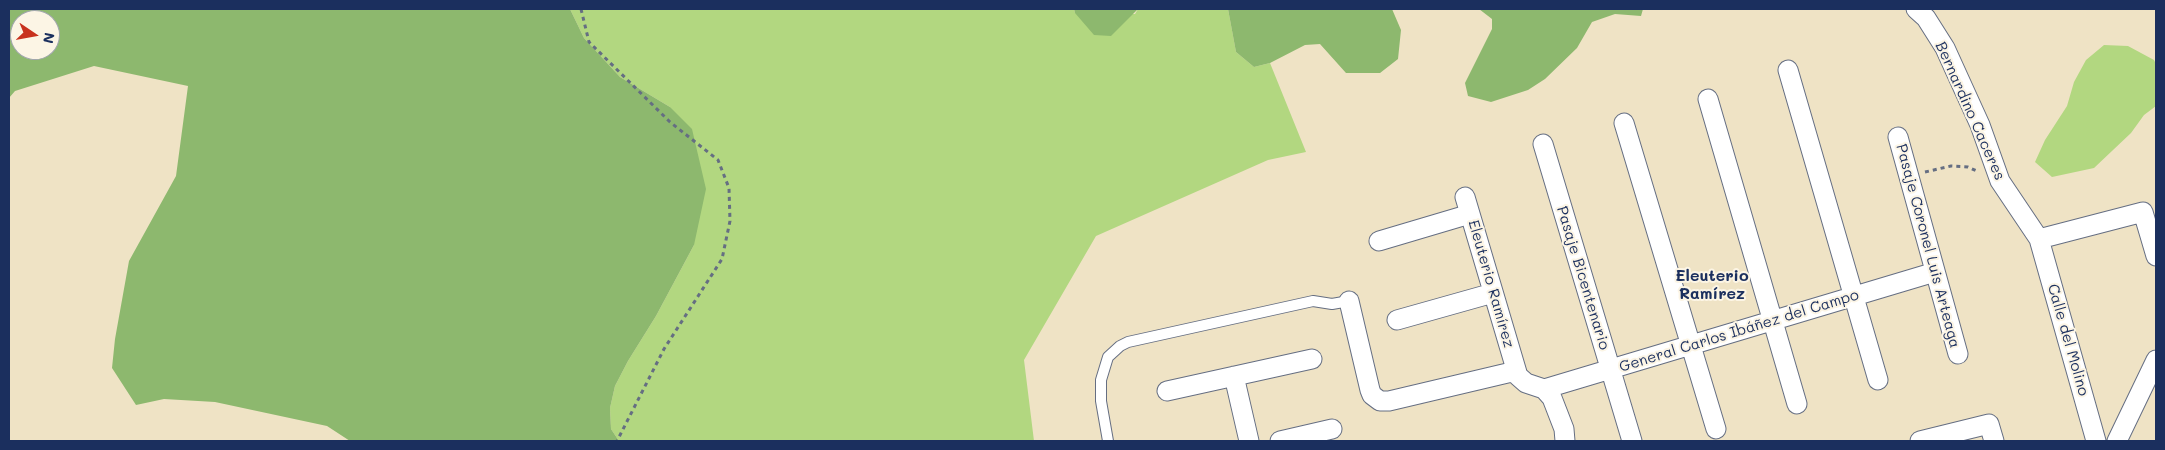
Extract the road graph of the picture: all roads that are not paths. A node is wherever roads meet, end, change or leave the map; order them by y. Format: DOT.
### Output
graph roads {
  1 [pos="1916,9"];
  2 [pos="1788,70"];
  3 [pos="1708,99"];
  4 [pos="1624,123"];
  5 [pos="1898,137"];
  6 [pos="1543,144"];
  7 [pos="2039,239"];
  8 [pos="1379,241"];
  9 [pos="2156,256"];
  10 [pos="1935,272"];
  11 [pos="1493,294"];
  12 [pos="1854,297"];
  13 [pos="1349,301"];
  14 [pos="1397,320"];
  15 [pos="1773,321"];
  16 [pos="1691,345"];
  17 [pos="1958,354"];
  18 [pos="1312,359"];
  19 [pos="2156,360"];
  20 [pos="1610,369"];
  21 [pos="1516,371"];
  22 [pos="1234,376"];
  23 [pos="1878,380"];
  24 [pos="1544,389"];
  25 [pos="1167,390"];
  26 [pos="1797,404"];
  27 [pos="1332,429"];
  28 [pos="1716,429"];
  29 [pos="1108,441"];
  30 [pos="1249,441"];
  31 [pos="1280,441"];
  32 [pos="1564,441"];
  33 [pos="1632,441"];
  34 [pos="1920,441"];
  35 [pos="1994,441"];
  36 [pos="2096,441"];
  37 [pos="2117,441"];
  1 -- 7 [label="street, Bernardino Caceres"];
  2 -- 12 [label="street"];
  3 -- 15 [label="street"];
  4 -- 16 [label="street"];
  5 -- 10 [label="street, Pasaje Coronel Luis Arteaga"];
  6 -- 20 [label="street, Pasaje Bicentenario"];
  7 -- 9 [label="street"];
  7 -- 36 [label="street, Calle del Molino"];
  8 -- 11 [label="street, Eleuterio Ramírez"];
  10 -- 12 [label="street, General Carlos Ibáñez del Campo"];
  10 -- 17 [label="street, Pasaje Coronel Luis Arteaga"];
  11 -- 14 [label="street"];
  11 -- 21 [label="street, Eleuterio Ramírez"];
  12 -- 15 [label="street, General Carlos Ibáñez del Campo"];
  12 -- 23 [label="street"];
  13 -- 21 [label="street"];
  13 -- 29 [label="lane"];
  15 -- 16 [label="street, General Carlos Ibáñez del Campo"];
  15 -- 26 [label="street"];
  16 -- 20 [label="street, General Carlos Ibáñez del Campo"];
  16 -- 28 [label="street"];
  18 -- 22 [label="street"];
  19 -- 37 [label="street"];
  20 -- 24 [label="street, General Carlos Ibáñez del Campo"];
  20 -- 33 [label="street, Pasaje Bicentenario"];
  21 -- 24 [label="street"];
  22 -- 25 [label="street"];
  22 -- 30 [label="street"];
  24 -- 32 [label="street"];
  27 -- 31 [label="street"];
  34 -- 35 [label="street"];
}
